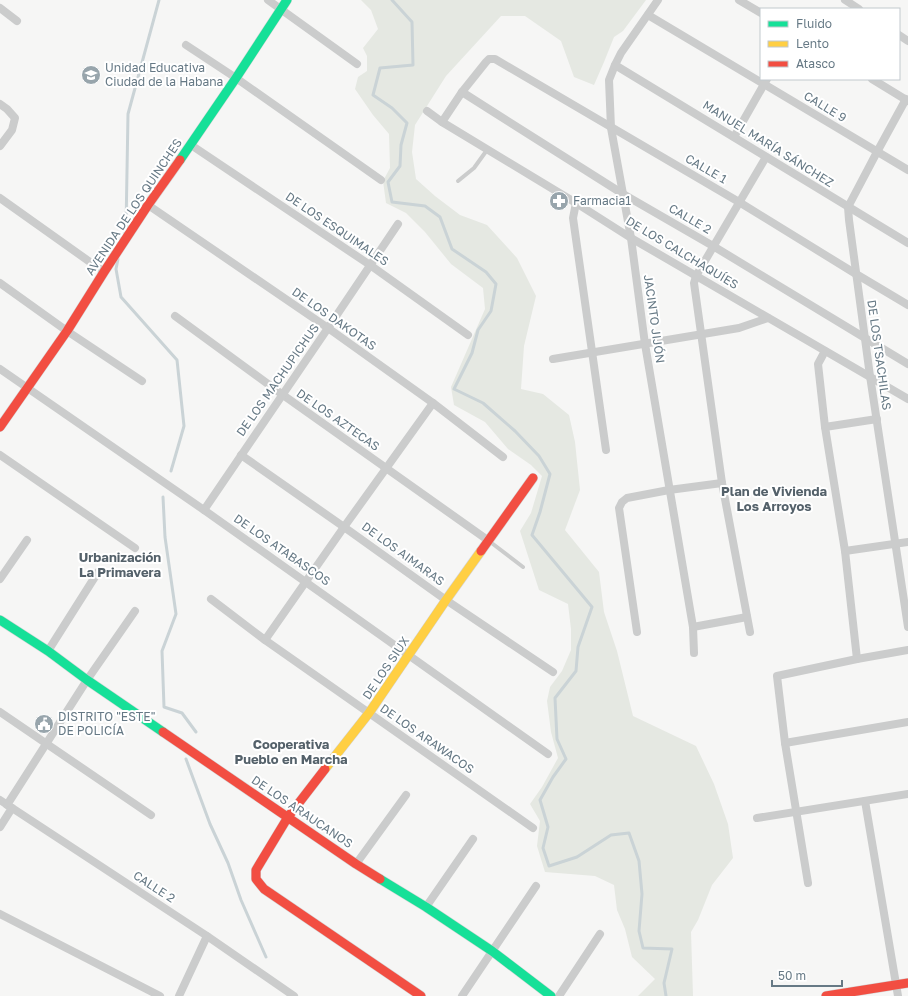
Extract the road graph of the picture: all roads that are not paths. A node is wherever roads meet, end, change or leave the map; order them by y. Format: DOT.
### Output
graph roads {
  1 [pos="268,0"];
  2 [pos="287,0"];
  3 [pos="658,0"];
  4 [pos="739,0"];
  5 [pos="845,0"];
  6 [pos="0,8"];
  7 [pos="857,8"];
  8 [pos="281,9"];
  9 [pos="760,12"];
  10 [pos="648,15"];
  11 [pos="17,21"];
  12 [pos="186,45"];
  13 [pos="357,64"];
  14 [pos="615,65"];
  15 [pos="236,78"];
  16 [pos="760,79"];
  17 [pos="874,80"];
  18 [pos="765,82"];
  19 [pos="462,92"];
  20 [pos="907,100"];
  21 [pos="0,104"];
  22 [pos="427,111"];
  23 [pos="442,122"];
  24 [pos="611,128"];
  25 [pos="734,136"];
  26 [pos="191,145"];
  27 [pos="0,146"];
  28 [pos="487,150"];
  29 [pos="876,152"];
  30 [pos="766,157"];
  31 [pos="908,170"];
  32 [pos="381,180"];
  33 [pos="458,181"];
  34 [pos="623,194"];
  35 [pos="0,198"];
  36 [pos="739,202"];
  37 [pos="576,203"];
  38 [pos="148,205"];
  39 [pos="848,207"];
  40 [pos="398,224"];
  41 [pos="631,238"];
  42 [pos="908,243"];
  43 [pos="713,246"];
  44 [pos="370,265"];
  45 [pos="104,272"];
  46 [pos="856,274"];
  47 [pos="696,276"];
  48 [pos="0,282"];
  49 [pos="908,305"];
  50 [pos="175,316"];
  51 [pos="768,318"];
  52 [pos="328,328"];
  53 [pos="67,331"];
  54 [pos="702,334"];
  55 [pos="468,335"];
  56 [pos="865,338"];
  57 [pos="645,344"];
  58 [pos="824,351"];
  59 [pos="593,352"];
  60 [pos="553,359"];
  61 [pos="908,364"];
  62 [pos="0,369"];
  63 [pos="870,376"];
  64 [pos="142,381"];
  65 [pos="27,388"];
  66 [pos="282,395"];
  67 [pos="908,399"];
  68 [pos="433,403"];
  69 [pos="876,418"];
  70 [pos="0,427"];
  71 [pos="824,427"];
  72 [pos="606,450"];
  73 [pos="0,455"];
  74 [pos="240,455"];
  75 [pos="503,457"];
  76 [pos="386,469"];
  77 [pos="533,478"];
  78 [pos="722,483"];
  79 [pos="669,490"];
  80 [pos="204,510"];
  81 [pos="344,527"];
  82 [pos="27,540"];
  83 [pos="489,541"];
  84 [pos="908,542"];
  85 [pos="895,544"];
  86 [pos="135,548"];
  87 [pos="845,551"];
  88 [pos="523,566"];
  89 [pos="98,572"];
  90 [pos="0,579"];
  91 [pos="306,582"];
  92 [pos="211,599"];
  93 [pos="446,600"];
  94 [pos="135,611"];
  95 [pos="747,617"];
  96 [pos="0,620"];
  97 [pos="692,627"];
  98 [pos="908,627"];
  99 [pos="637,632"];
  100 [pos="750,632"];
  101 [pos="265,640"];
  102 [pos="908,650"];
  103 [pos="48,651"];
  104 [pos="694,653"];
  105 [pos="408,656"];
  106 [pos="856,659"];
  107 [pos="553,672"];
  108 [pos="88,680"];
  109 [pos="0,712"];
  110 [pos="369,713"];
  111 [pos="908,722"];
  112 [pos="785,743"];
  113 [pos="47,744"];
  114 [pos="548,754"];
  115 [pos="908,794"];
  116 [pos="406,795"];
  117 [pos="0,800"];
  118 [pos="864,801"];
  119 [pos="10,806"];
  120 [pos="797,812"];
  121 [pos="151,815"];
  122 [pos="288,817"];
  123 [pos="757,818"];
  124 [pos="0,827"];
  125 [pos="533,828"];
  126 [pos="473,838"];
  127 [pos="356,864"];
  128 [pos="808,883"];
  129 [pos="536,886"];
  130 [pos="426,906"];
  131 [pos="0,914"];
  132 [pos="600,934"];
  133 [pos="207,936"];
  134 [pos="492,951"];
  135 [pos="908,984"];
  136 [pos="896,985"];
  137 [pos="160,996"];
  138 [pos="179,996"];
  139 [pos="294,996"];
  140 [pos="421,996"];
  141 [pos="462,996"];
  142 [pos="551,996"];
  143 [pos="559,996"];
  144 [pos="826,996"];
  145 [pos="898,996"];
  1 -- 8 [label="street"];
  2 -- 8 [label="street, AVENIDA DE LOS QUINCHES"];
  3 -- 10 [label="street, JACINTO JIJÓN"];
  4 -- 9 [label="street"];
  5 -- 7 [label="street"];
  6 -- 11 [label="street"];
  8 -- 13 [label="street"];
  8 -- 15 [label="street, AVENIDA DE LOS QUINCHES"];
  10 -- 14 [label="street, JACINTO JIJÓN"];
  10 -- 16 [label="street, CALLE 9"];
  12 -- 15 [label="street"];
  14 -- 24 [label="street, JACINTO JIJÓN"];
  14 -- 25 [label="street, MANUEL MARÍA SÁNCHEZ"];
  15 -- 26 [label="street, AVENIDA DE LOS QUINCHES"];
  15 -- 32 [label="street"];
  17 -- 20 [label="street"];
  18 -- 25 [label="street"];
  18 -- 29 [label="street, CALLE 9"];
  19 -- 23 [label="street"];
  19 -- 24 [label="street, CALLE 1"];
  19 -- 34 [label="street, CALLE 2"];
  20 -- 29 [label="street"];
  21 -- 27 [label="street"];
  22 -- 23 [label="street, DE LOS CALCHAQUÍES"];
  23 -- 28 [label="street, DE LOS CALCHAQUÍES"];
  24 -- 34 [label="street, JACINTO JIJÓN"];
  24 -- 36 [label="street, CALLE 1"];
  25 -- 30 [label="street, MANUEL MARÍA SÁNCHEZ"];
  26 -- 38 [label="street, AVENIDA DE LOS QUINCHES"];
  26 -- 44 [label="street, DE LOS ESQUIMALES"];
  28 -- 33 [label="lane"];
  28 -- 37 [label="street, DE LOS CALCHAQUÍES"];
  29 -- 31 [label="street, CALLE 9"];
  29 -- 39 [label="street"];
  30 -- 36 [label="street"];
  30 -- 39 [label="street, MANUEL MARÍA SÁNCHEZ"];
  34 -- 41 [label="street, JACINTO JIJÓN"];
  34 -- 43 [label="street, CALLE 2"];
  35 -- 45 [label="street"];
  36 -- 43 [label="street"];
  36 -- 46 [label="street, CALLE 1"];
  37 -- 41 [label="street, DE LOS CALCHAQUÍES"];
  37 -- 59 [label="street"];
  38 -- 45 [label="street, AVENIDA DE LOS QUINCHES"];
  38 -- 52 [label="street, DE LOS DAKOTAS"];
  39 -- 42 [label="street, MANUEL MARÍA SÁNCHEZ"];
  39 -- 46 [label="street, DE LOS TSACHILAS"];
  40 -- 44 [label="street, DE LOS MACHUPICHUS"];
  41 -- 47 [label="street, DE LOS CALCHAQUÍES"];
  41 -- 57 [label="street, JACINTO JIJÓN"];
  43 -- 47 [label="street"];
  43 -- 56 [label="street, CALLE 2"];
  44 -- 52 [label="street, DE LOS MACHUPICHUS"];
  44 -- 55 [label="street, DE LOS ESQUIMALES"];
  45 -- 53 [label="street, AVENIDA DE LOS QUINCHES"];
  46 -- 49 [label="street, CALLE 1"];
  46 -- 56 [label="street, DE LOS TSACHILAS"];
  47 -- 51 [label="street, DE LOS CALCHAQUÍES"];
  47 -- 54 [label="street"];
  48 -- 53 [label="street"];
  50 -- 66 [label="street, DE LOS AZTECAS"];
  51 -- 54 [label="street"];
  51 -- 58 [label="street, DE LOS CALCHAQUÍES"];
  52 -- 66 [label="street, DE LOS MACHUPICHUS"];
  52 -- 68 [label="street, DE LOS DAKOTAS"];
  53 -- 64 [label="street"];
  53 -- 65 [label="street, AVENIDA DE LOS QUINCHES"];
  54 -- 57 [label="street"];
  54 -- 78 [label="street"];
  56 -- 61 [label="street, CALLE 2"];
  56 -- 63 [label="street, DE LOS TSACHILAS"];
  57 -- 59 [label="street"];
  57 -- 79 [label="street, JACINTO JIJÓN"];
  58 -- 63 [label="street, DE LOS CALCHAQUÍES"];
  58 -- 71 [label="street"];
  59 -- 60 [label="street"];
  59 -- 72 [label="street"];
  62 -- 65 [label="street, DE LOS ATABASCOS"];
  63 -- 67 [label="street, DE LOS CALCHAQUÍES"];
  63 -- 69 [label="street, DE LOS TSACHILAS"];
  65 -- 70 [label="street, AVENIDA DE LOS QUINCHES"];
  65 -- 80 [label="street, DE LOS ATABASCOS"];
  66 -- 74 [label="street, DE LOS MACHUPICHUS"];
  66 -- 76 [label="street, DE LOS AZTECAS"];
  68 -- 75 [label="street, DE LOS DAKOTAS"];
  68 -- 76 [label="street"];
  69 -- 71 [label="street"];
  69 -- 85 [label="street, DE LOS TSACHILAS"];
  71 -- 87 [label="street"];
  73 -- 86 [label="street"];
  74 -- 80 [label="street, DE LOS MACHUPICHUS"];
  74 -- 81 [label="street, DE LOS AIMARAS"];
  76 -- 81 [label="street"];
  76 -- 83 [label="street, DE LOS AZTECAS"];
  77 -- 83 [label="street, DE LOS SIUX"];
  78 -- 79 [label="street"];
  78 -- 95 [label="street"];
  79 -- 97 [label="street, JACINTO JIJÓN"];
  79 -- 99 [label="street"];
  80 -- 91 [label="street, DE LOS ATABASCOS"];
  81 -- 91 [label="street"];
  81 -- 93 [label="street, DE LOS AIMARAS"];
  82 -- 90 [label="street"];
  83 -- 88 [label="lane"];
  83 -- 93 [label="street, DE LOS SIUX"];
  84 -- 85 [label="street"];
  85 -- 87 [label="street"];
  85 -- 98 [label="street, DE LOS TSACHILAS"];
  87 -- 106 [label="street"];
  89 -- 103 [label="street"];
  91 -- 101 [label="street"];
  91 -- 105 [label="street, DE LOS ATABASCOS"];
  92 -- 101 [label="street, DE LOS ARAWACOS"];
  93 -- 105 [label="street, DE LOS SIUX"];
  93 -- 107 [label="street, DE LOS AIMARAS"];
  94 -- 108 [label="street"];
  95 -- 97 [label="street"];
  95 -- 100 [label="street"];
  96 -- 103 [label="street, DE LOS ARAUCANOS"];
  97 -- 104 [label="street, JACINTO JIJÓN"];
  101 -- 110 [label="street, DE LOS ARAWACOS"];
  102 -- 106 [label="street"];
  103 -- 108 [label="street, DE LOS ARAUCANOS"];
  105 -- 110 [label="street, DE LOS SIUX"];
  105 -- 114 [label="street, DE LOS ATABASCOS"];
  106 -- 112 [label="street"];
  108 -- 113 [label="street"];
  108 -- 122 [label="street, DE LOS ARAUCANOS"];
  109 -- 113 [label="street"];
  110 -- 122 [label="street, DE LOS SIUX"];
  110 -- 125 [label="street, DE LOS ARAWACOS"];
  111 -- 112 [label="street"];
  112 -- 120 [label="street"];
  113 -- 119 [label="street"];
  113 -- 121 [label="street"];
  115 -- 118 [label="street"];
  116 -- 127 [label="street"];
  117 -- 119 [label="street, CALLE 2"];
  118 -- 120 [label="street"];
  118 -- 136 [label="street"];
  119 -- 124 [label="street"];
  119 -- 133 [label="street, CALLE 2"];
  120 -- 123 [label="street"];
  120 -- 128 [label="street"];
  122 -- 127 [label="street, DE LOS ARAUCANOS"];
  122 -- 140 [label="street, DE LOS SIUX"];
  126 -- 130 [label="street"];
  127 -- 130 [label="street, DE LOS ARAUCANOS"];
  129 -- 134 [label="street"];
  130 -- 134 [label="street, DE LOS ARAUCANOS"];
  131 -- 137 [label="street"];
  132 -- 143 [label="street"];
  133 -- 138 [label="street"];
  133 -- 139 [label="street, CALLE 2"];
  134 -- 141 [label="street"];
  134 -- 142 [label="street, DE LOS ARAUCANOS"];
  135 -- 136 [label="street"];
  136 -- 144 [label="street"];
  136 -- 145 [label="street"];
}
